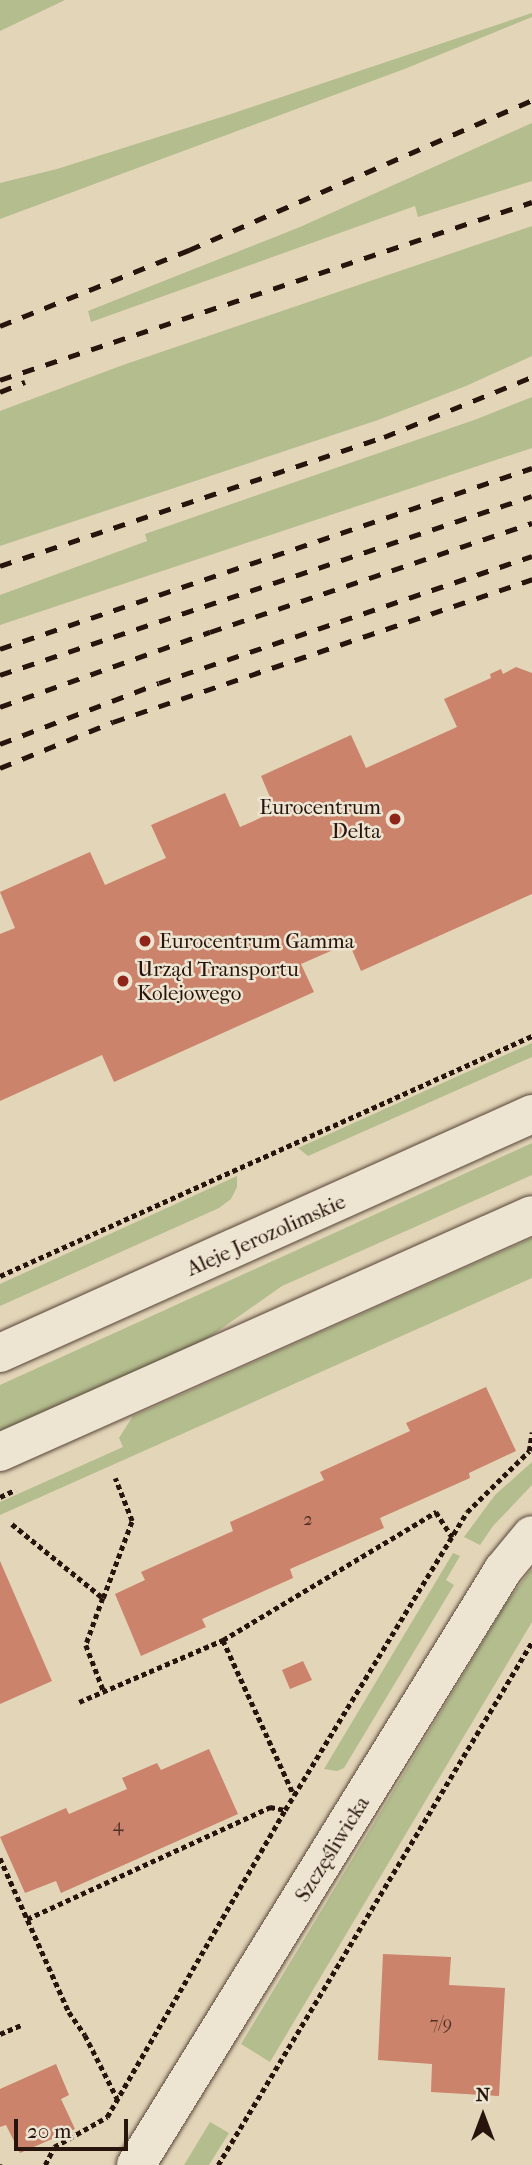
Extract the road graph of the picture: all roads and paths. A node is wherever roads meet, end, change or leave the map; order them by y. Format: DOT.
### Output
graph roads {
  1 [pos="532,1036"];
  2 [pos="532,1114"];
  3 [pos="532,1215"];
  4 [pos="0,1276"];
  5 [pos="0,1353"];
  6 [pos="532,1432"];
  7 [pos="0,1452"];
  8 [pos="115,1478"];
  9 [pos="12,1524"];
  10 [pos="532,1535"];
  11 [pos="453,1537"];
  12 [pos="103,1598"];
  13 [pos="223,1640"];
  14 [pos="532,1642"];
  15 [pos="104,1692"];
  16 [pos="79,1702"];
  17 [pos="295,1796"];
  18 [pos="285,1810"];
  19 [pos="0,1858"];
  20 [pos="27,1919"];
  21 [pos="23,2024"];
  22 [pos="0,2034"];
  23 [pos="117,2099"];
  24 [pos="45,2165"];
  25 [pos="136,2165"];
  26 [pos="218,2165"];
  1 -- 4 [label="path"];
  2 -- 5 [label="main road, Aleje Jerozolimskie"];
  3 -- 7 [label="main road"];
  6 -- 11 [label="path"];
  8 -- 12 [label="path"];
  9 -- 12 [label="path"];
  10 -- 25 [label="main road, Szczęśliwicka"];
  11 -- 13 [label="path"];
  11 -- 17 [label="path"];
  12 -- 15 [label="path"];
  13 -- 15 [label="path"];
  13 -- 17 [label="path"];
  14 -- 26 [label="path"];
  15 -- 16 [label="path"];
  17 -- 18 [label="path"];
  18 -- 20 [label="path"];
  18 -- 23 [label="path"];
  19 -- 20 [label="path"];
  20 -- 23 [label="path"];
  21 -- 22 [label="path"];
  23 -- 24 [label="path"];
}
